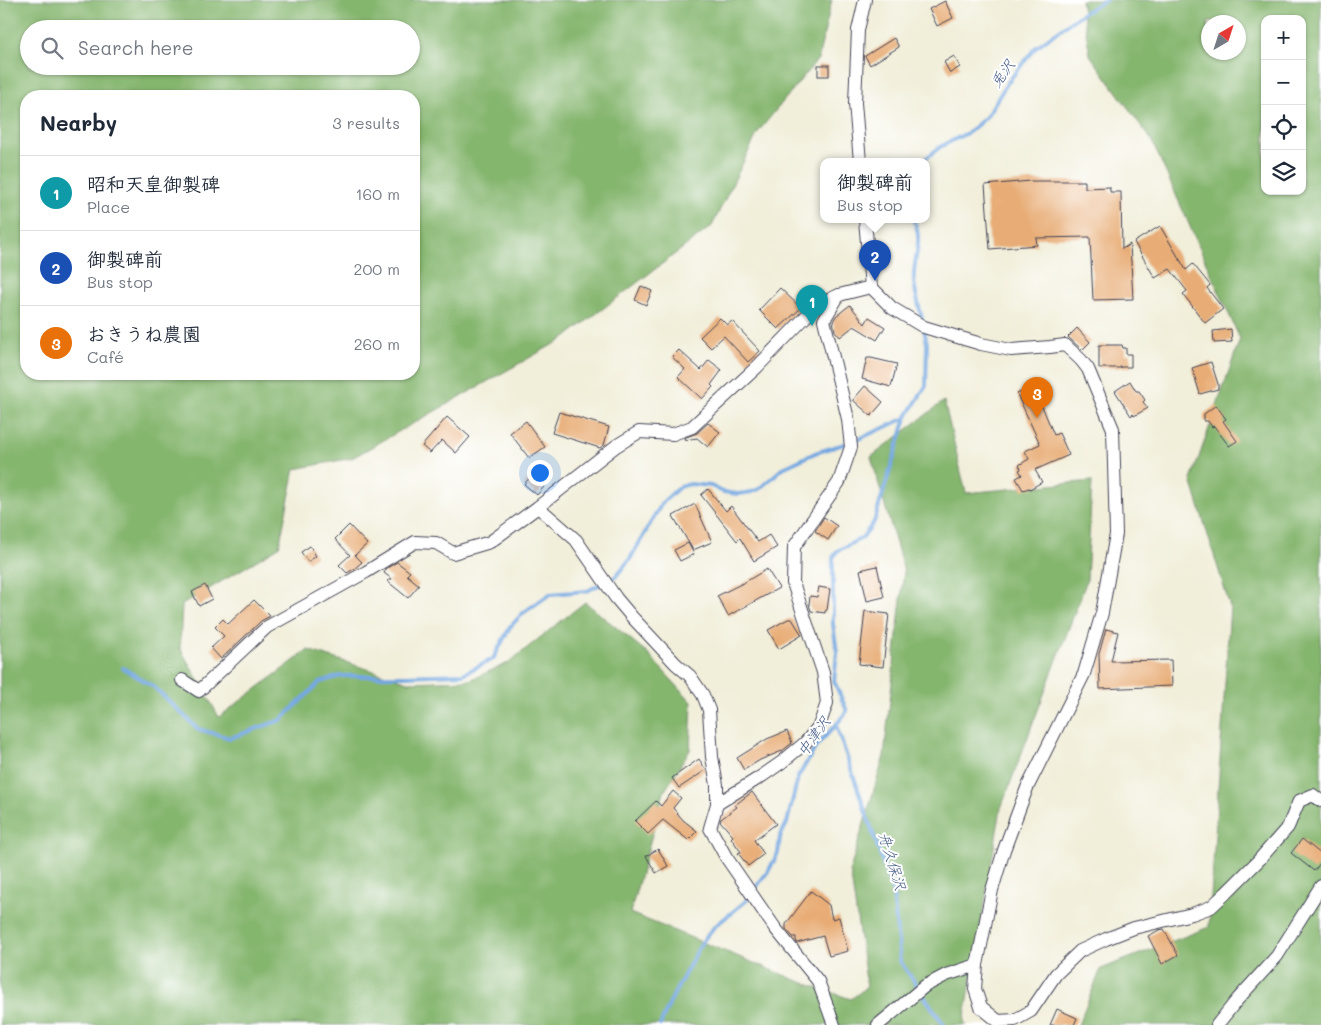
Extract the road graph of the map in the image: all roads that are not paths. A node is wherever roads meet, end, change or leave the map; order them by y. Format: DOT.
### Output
graph roads {
  1 [pos="865,0"];
  2 [pos="860,158"];
  3 [pos="865,223"];
  4 [pos="871,286"];
  5 [pos="839,295"];
  6 [pos="538,507"];
  7 [pos="182,680"];
  8 [pos="1321,801"];
  9 [pos="717,804"];
  10 [pos="1321,886"];
  11 [pos="977,965"];
  12 [pos="834,1025"];
  13 [pos="878,1025"];
  14 [pos="1217,1025"];
  1 -- 2 [label="street"];
  3 -- 4 [label="street"];
  4 -- 5 [label="street"];
  4 -- 11 [label="street"];
  5 -- 6 [label="street"];
  5 -- 9 [label="street"];
  6 -- 7 [label="street"];
  6 -- 9 [label="street"];
  8 -- 11 [label="street"];
  9 -- 12 [label="street"];
  10 -- 14 [label="street"];
  11 -- 13 [label="street"];
}
